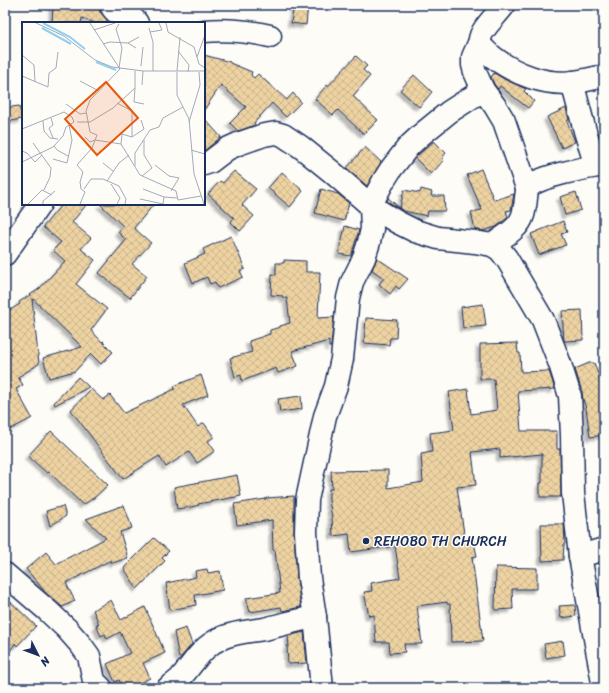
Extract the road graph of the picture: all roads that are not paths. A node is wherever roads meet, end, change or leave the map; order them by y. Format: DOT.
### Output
graph roads {
  1 [pos="111,5"];
  2 [pos="504,5"];
  3 [pos="137,22"];
  4 [pos="205,31"];
  5 [pos="270,36"];
  6 [pos="480,41"];
  7 [pos="604,76"];
  8 [pos="572,82"];
  9 [pos="483,90"];
  10 [pos="205,164"];
  11 [pos="600,166"];
  12 [pos="527,188"];
  13 [pos="39,205"];
  14 [pos="371,206"];
  15 [pos="492,245"];
  16 [pos="5,254"];
  17 [pos="604,549"];
  18 [pos="580,556"];
  19 [pos="5,574"];
  20 [pos="315,617"];
  21 [pos="101,688"];
  22 [pos="168,688"];
  23 [pos="322,688"];
  24 [pos="604,688"];
  1 -- 3 [label="street"];
  2 -- 6 [label="street"];
  4 -- 5 [label="street"];
  6 -- 8 [label="street"];
  6 -- 9 [label="street"];
  7 -- 8 [label="street"];
  8 -- 11 [label="street"];
  9 -- 12 [label="street"];
  9 -- 14 [label="street"];
  10 -- 14 [label="street"];
  11 -- 12 [label="street"];
  12 -- 15 [label="street"];
  13 -- 16 [label="street"];
  14 -- 15 [label="street"];
  14 -- 20 [label="street"];
  15 -- 18 [label="street"];
  17 -- 18 [label="street"];
  18 -- 24 [label="street"];
  19 -- 21 [label="street"];
  20 -- 22 [label="street"];
  20 -- 23 [label="street"];
}
